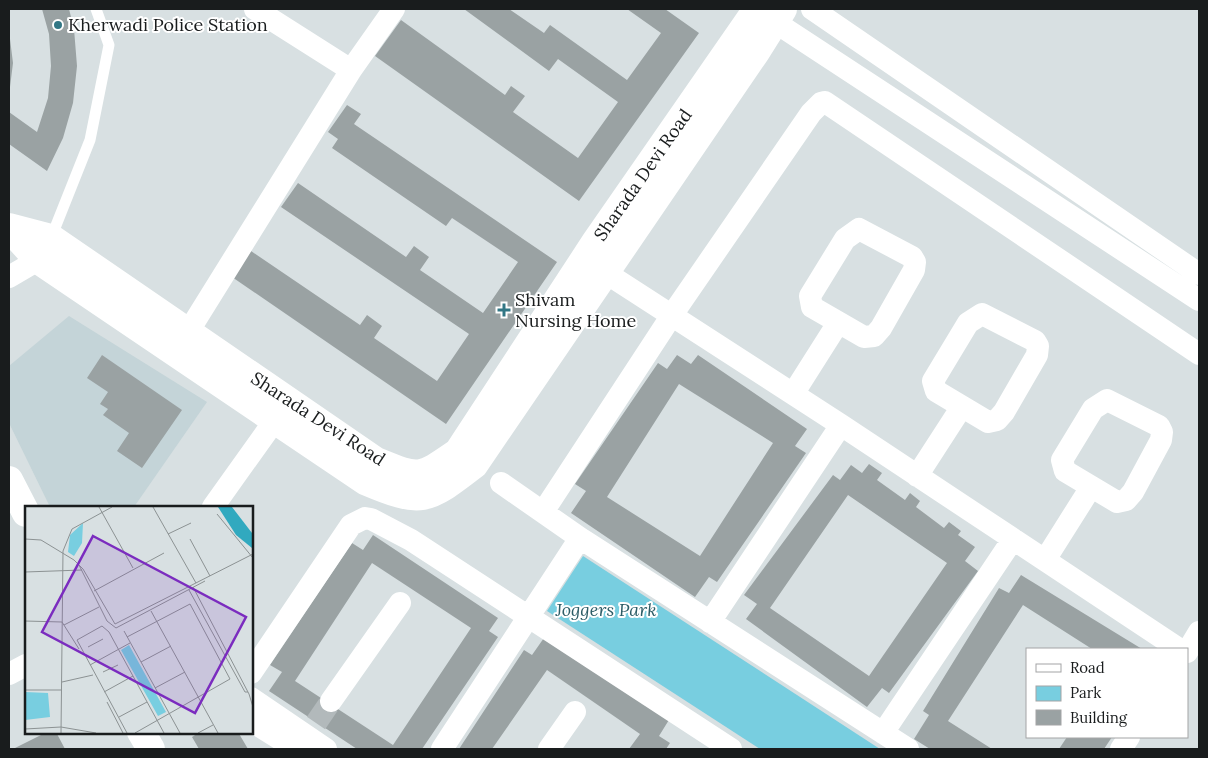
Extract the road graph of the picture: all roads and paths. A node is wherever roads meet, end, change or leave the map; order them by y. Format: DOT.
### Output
graph roads {
  1 [pos="96,9"];
  2 [pos="255,9"];
  3 [pos="394,9"];
  4 [pos="812,9"];
  5 [pos="768,12"];
  6 [pos="852,36"];
  7 [pos="836,62"];
  8 [pos="351,70"];
  9 [pos="9,228"];
  10 [pos="612,242"];
  11 [pos="45,249"];
  12 [pos="606,273"];
  13 [pos="1199,274"];
  14 [pos="9,278"];
  15 [pos="1199,300"];
  16 [pos="672,315"];
  17 [pos="838,323"];
  18 [pos="182,342"];
  19 [pos="1199,354"];
  20 [pos="793,394"];
  21 [pos="961,408"];
  22 [pos="275,420"];
  23 [pos="840,425"];
  24 [pos="917,476"];
  25 [pos="9,480"];
  26 [pos="501,483"];
  27 [pos="1091,487"];
  28 [pos="214,506"];
  29 [pos="25,511"];
  30 [pos="543,512"];
  31 [pos="580,538"];
  32 [pos="1013,539"];
  33 [pos="1045,560"];
  34 [pos="400,603"];
  35 [pos="528,616"];
  36 [pos="710,622"];
  37 [pos="1199,632"];
  38 [pos="1177,648"];
  39 [pos="1188,651"];
  40 [pos="1188,654"];
  41 [pos="1199,662"];
  42 [pos="25,666"];
  43 [pos="252,672"];
  44 [pos="9,674"];
  45 [pos="252,699"];
  46 [pos="331,701"];
  47 [pos="575,712"];
  48 [pos="252,721"];
  49 [pos="142,733"];
  50 [pos="883,733"];
  51 [pos="306,736"];
  52 [pos="1128,738"];
  53 [pos="702,741"];
  54 [pos="151,749"];
  55 [pos="326,749"];
  56 [pos="442,749"];
  57 [pos="549,749"];
  58 [pos="731,749"];
  59 [pos="908,749"];
  60 [pos="1120,749"];
  1 -- 11 [label="lane"];
  2 -- 8 [label="street"];
  3 -- 8 [label="street"];
  4 -- 6 [label="street"];
  5 -- 7 [label="street"];
  5 -- 10 [label="street, Sharada Devi Road"];
  5 -- 10 [label="street, Sharada Devi Road"];
  6 -- 7 [label="street"];
  6 -- 13 [label="street"];
  7 -- 15 [label="street"];
  8 -- 18 [label="street"];
  9 -- 11 [label="street, Sharada Devi Road"];
  10 -- 12 [label="street, Sharada Devi Road"];
  10 -- 18 [label="street, Sharada Devi Road"];
  11 -- 14 [label="street"];
  11 -- 18 [label="street, Sharada Devi Road"];
  12 -- 16 [label="street"];
  12 -- 22 [label="street, Sharada Devi Road"];
  16 -- 19 [label="street"];
  16 -- 20 [label="street"];
  16 -- 30 [label="street"];
  17 -- 17 [label="street"];
  17 -- 20 [label="street"];
  18 -- 22 [label="street, Sharada Devi Road"];
  20 -- 23 [label="street"];
  21 -- 21 [label="street"];
  21 -- 24 [label="street"];
  22 -- 28 [label="street"];
  23 -- 24 [label="street"];
  23 -- 36 [label="street"];
  24 -- 32 [label="street"];
  25 -- 29 [label="street"];
  26 -- 30 [label="street"];
  27 -- 27 [label="street"];
  27 -- 33 [label="street"];
  30 -- 31 [label="street"];
  31 -- 35 [label="street"];
  31 -- 36 [label="street"];
  32 -- 33 [label="street"];
  32 -- 50 [label="street"];
  33 -- 38 [label="street"];
  34 -- 46 [label="street"];
  35 -- 43 [label="street"];
  35 -- 53 [label="street"];
  35 -- 56 [label="street"];
  36 -- 50 [label="street"];
  37 -- 39 [label="street"];
  40 -- 41 [label="street"];
  42 -- 44 [label="street"];
  45 -- 51 [label="street"];
  47 -- 57 [label="street"];
  48 -- 51 [label="street"];
  49 -- 54 [label="street"];
  50 -- 59 [label="street"];
  51 -- 55 [label="street"];
  52 -- 60 [label="street"];
  53 -- 58 [label="street"];
}
